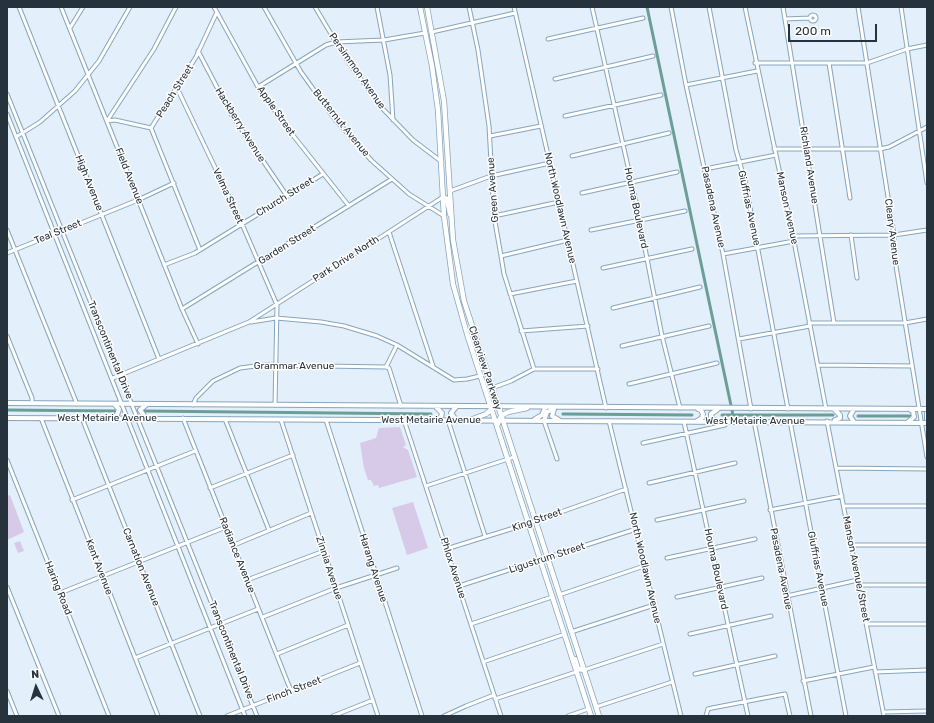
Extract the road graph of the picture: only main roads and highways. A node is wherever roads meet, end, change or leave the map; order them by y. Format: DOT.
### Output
graph roads {
  1 [pos="420,7"];
  2 [pos="427,7"];
  3 [pos="423,20"];
  4 [pos="432,32"];
  5 [pos="426,33"];
  6 [pos="435,45"];
  7 [pos="442,167"];
  8 [pos="450,191"];
  9 [pos="443,197"];
  10 [pos="451,218"];
  11 [pos="476,363"];
  12 [pos="488,376"];
  13 [pos="7,404"];
  14 [pos="111,404"];
  15 [pos="150,404"];
  16 [pos="435,407"];
  17 [pos="457,407"];
  18 [pos="494,408"];
  19 [pos="527,408"];
  20 [pos="536,408"];
  21 [pos="545,408"];
  22 [pos="556,408"];
  23 [pos="692,408"];
  24 [pos="724,408"];
  25 [pos="833,409"];
  26 [pos="855,409"];
  27 [pos="908,409"];
  28 [pos="927,409"];
  29 [pos="927,413"];
  30 [pos="540,416"];
  31 [pos="7,418"];
  32 [pos="111,418"];
  33 [pos="146,418"];
  34 [pos="499,419"];
  35 [pos="927,419"];
  36 [pos="436,420"];
  37 [pos="457,420"];
  38 [pos="470,420"];
  39 [pos="530,420"];
  40 [pos="559,420"];
  41 [pos="544,421"];
  42 [pos="829,421"];
  43 [pos="693,422"];
  44 [pos="720,422"];
  45 [pos="854,422"];
  46 [pos="905,423"];
  47 [pos="927,423"];
  48 [pos="524,486"];
  49 [pos="516,489"];
  50 [pos="567,640"];
  51 [pos="584,670"];
  52 [pos="591,716"];
  53 [pos="599,716"];
  1 -- 3 [label="highway, Clearview Parkway"];
  2 -- 4 [label="highway, Clearview Parkway"];
  3 -- 4 [label="highway"];
  3 -- 5 [label="highway, Clearview Parkway"];
  4 -- 6 [label="highway, Clearview Parkway"];
  5 -- 6 [label="highway"];
  5 -- 7 [label="highway, Clearview Parkway"];
  6 -- 8 [label="highway, Clearview Parkway"];
  7 -- 8 [label="highway"];
  7 -- 9 [label="highway, Clearview Parkway"];
  8 -- 10 [label="highway, Clearview Parkway"];
  9 -- 10 [label="highway"];
  9 -- 11 [label="highway, Clearview Parkway"];
  10 -- 12 [label="highway, Clearview Parkway"];
  11 -- 12 [label="highway"];
  11 -- 18 [label="highway, Clearview Parkway"];
  12 -- 18 [label="highway, Clearview Parkway"];
  13 -- 14 [label="main road, West Metairie Avenue"];
  14 -- 15 [label="main road, West Metairie Avenue"];
  14 -- 32 [label="main road"];
  15 -- 16 [label="main road, West Metairie Avenue"];
  15 -- 33 [label="main road"];
  16 -- 17 [label="main road, West Metairie Avenue"];
  16 -- 36 [label="main road"];
  17 -- 18 [label="main road, West Metairie Avenue"];
  17 -- 37 [label="main road"];
  18 -- 19 [label="main road, West Metairie Avenue"];
  18 -- 34 [label="highway, Clearview Parkway"];
  18 -- 34 [label="highway, Clearview Parkway"];
  18 -- 38 [label="highway"];
  19 -- 20 [label="main road, West Metairie Avenue"];
  19 -- 34 [label="highway"];
  20 -- 21 [label="main road, West Metairie Avenue"];
  20 -- 30 [label="main road"];
  21 -- 22 [label="main road, West Metairie Avenue"];
  21 -- 30 [label="main road"];
  22 -- 23 [label="main road, West Metairie Avenue"];
  22 -- 40 [label="main road"];
  22 -- 41 [label="main road"];
  23 -- 24 [label="main road, West Metairie Avenue"];
  23 -- 43 [label="main road"];
  24 -- 25 [label="main road, West Metairie Avenue"];
  24 -- 44 [label="main road"];
  25 -- 26 [label="main road, West Metairie Avenue"];
  25 -- 42 [label="main road"];
  26 -- 27 [label="main road, West Metairie Avenue"];
  26 -- 45 [label="main road"];
  27 -- 28 [label="main road, West Metairie Avenue"];
  27 -- 46 [label="main road"];
  29 -- 35 [label="main road"];
  30 -- 39 [label="main road"];
  31 -- 32 [label="main road, West Metairie Avenue"];
  32 -- 33 [label="main road, West Metairie Avenue"];
  33 -- 36 [label="main road, West Metairie Avenue"];
  34 -- 38 [label="main road, West Metairie Avenue"];
  34 -- 39 [label="main road, West Metairie Avenue"];
  34 -- 48 [label="highway, Clearview Parkway"];
  34 -- 49 [label="highway, Clearview Parkway"];
  36 -- 37 [label="main road, West Metairie Avenue"];
  37 -- 38 [label="main road, West Metairie Avenue"];
  39 -- 41 [label="main road, West Metairie Avenue"];
  40 -- 41 [label="main road, West Metairie Avenue"];
  40 -- 43 [label="main road, West Metairie Avenue"];
  42 -- 44 [label="main road, West Metairie Avenue"];
  42 -- 45 [label="main road, West Metairie Avenue"];
  43 -- 44 [label="main road, West Metairie Avenue"];
  45 -- 46 [label="main road, West Metairie Avenue"];
  46 -- 47 [label="main road, West Metairie Avenue"];
  48 -- 49 [label="highway"];
  48 -- 51 [label="highway, Clearview Parkway"];
  49 -- 50 [label="highway, Clearview Parkway"];
  50 -- 51 [label="highway"];
  50 -- 52 [label="highway, Clearview Parkway"];
  51 -- 53 [label="highway, Clearview Parkway"];
}
